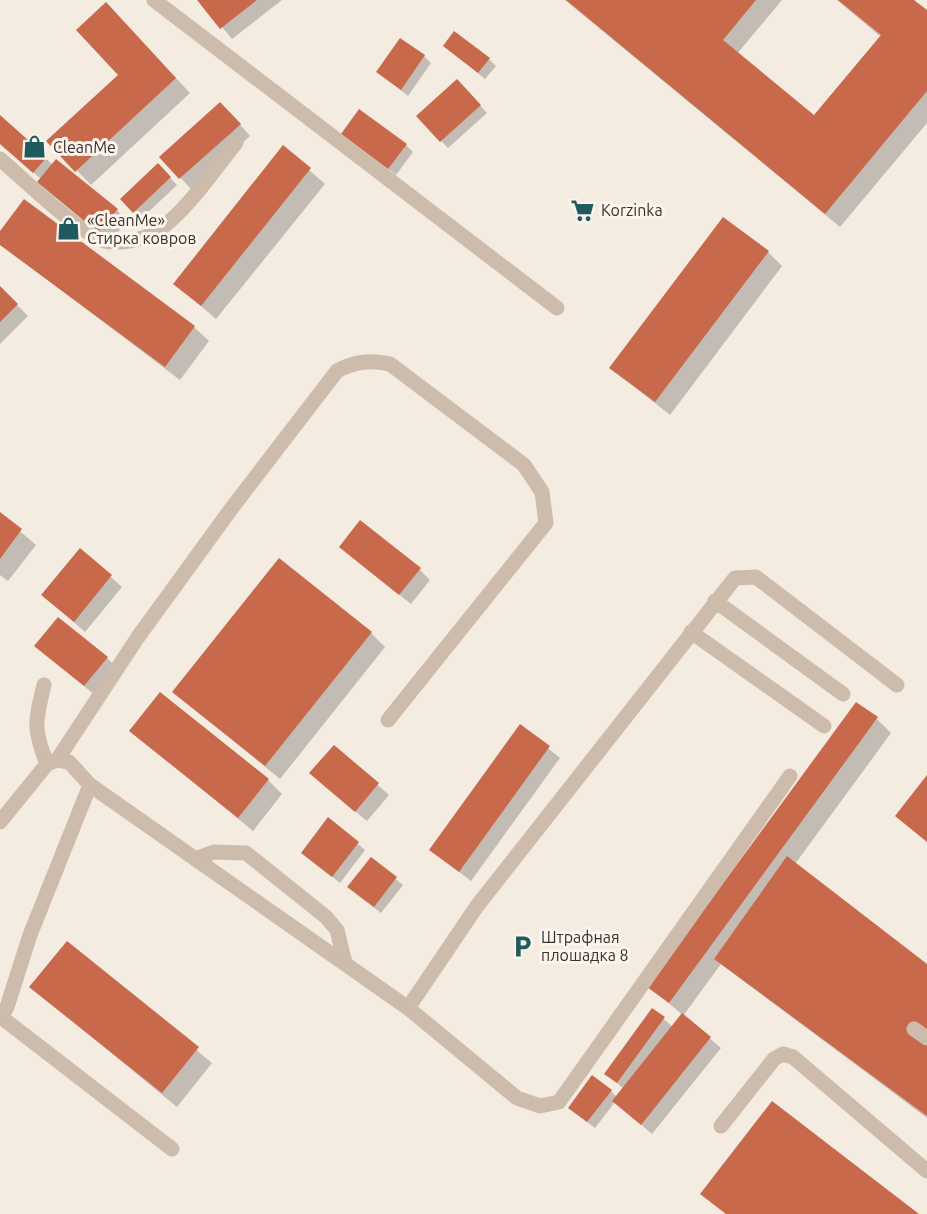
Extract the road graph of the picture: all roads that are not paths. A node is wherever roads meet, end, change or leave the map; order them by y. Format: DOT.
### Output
graph roads {
  1 [pos="154,0"];
  2 [pos="236,143"];
  3 [pos="0,159"];
  4 [pos="557,308"];
  5 [pos="715,601"];
  6 [pos="692,632"];
  7 [pos="44,685"];
  8 [pos="897,685"];
  9 [pos="843,694"];
  10 [pos="388,720"];
  11 [pos="824,726"];
  12 [pos="52,762"];
  13 [pos="790,776"];
  14 [pos="90,785"];
  15 [pos="0,822"];
  16 [pos="195,859"];
  17 [pos="345,963"];
  18 [pos="408,1008"];
  19 [pos="0,1018"];
  20 [pos="914,1029"];
  21 [pos="927,1038"];
  22 [pos="721,1126"];
  23 [pos="172,1149"];
  24 [pos="927,1171"];
  1 -- 4 [label="lane"];
  2 -- 3 [label="lane"];
  5 -- 6 [label="lane"];
  5 -- 8 [label="lane"];
  5 -- 9 [label="lane"];
  6 -- 11 [label="lane"];
  6 -- 18 [label="lane"];
  7 -- 12 [label="lane"];
  10 -- 12 [label="lane"];
  12 -- 14 [label="lane"];
  12 -- 15 [label="lane"];
  13 -- 18 [label="lane"];
  14 -- 16 [label="lane"];
  14 -- 19 [label="lane"];
  16 -- 17 [label="lane"];
  16 -- 17 [label="lane"];
  17 -- 18 [label="lane"];
  19 -- 23 [label="lane"];
  20 -- 21 [label="lane"];
  22 -- 24 [label="lane"];
}
